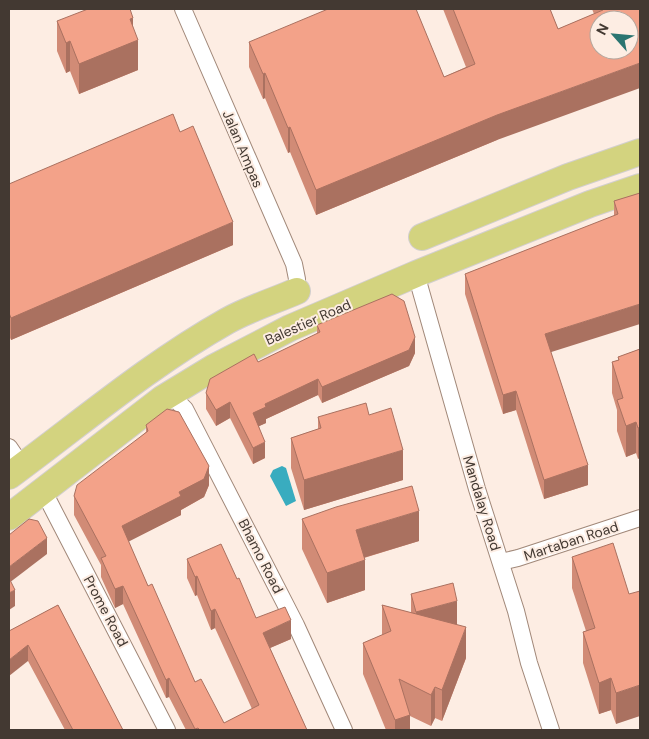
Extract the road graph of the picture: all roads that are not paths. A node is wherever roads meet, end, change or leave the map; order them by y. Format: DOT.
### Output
graph roads {
  1 [pos="183,9"];
  2 [pos="640,152"];
  3 [pos="640,187"];
  4 [pos="422,237"];
  5 [pos="416,274"];
  6 [pos="297,291"];
  7 [pos="162,399"];
  8 [pos="13,463"];
  9 [pos="44,492"];
  10 [pos="9,517"];
  11 [pos="640,518"];
  12 [pos="501,562"];
  13 [pos="167,730"];
  14 [pos="344,730"];
  15 [pos="551,730"];
  1 -- 6 [label="street, Jalan Ampas"];
  2 -- 4 [label="main road"];
  3 -- 5 [label="main road, Balestier Road"];
  5 -- 7 [label="main road, Balestier Road"];
  5 -- 12 [label="street, Mandalay Road"];
  6 -- 8 [label="main road"];
  7 -- 9 [label="main road, Balestier Road"];
  7 -- 14 [label="street, Bhamo Road"];
  9 -- 10 [label="main road, Balestier Road"];
  9 -- 13 [label="street, Prome Road"];
  11 -- 12 [label="street, Martaban Road"];
  12 -- 15 [label="street, Mandalay Road"];
}
